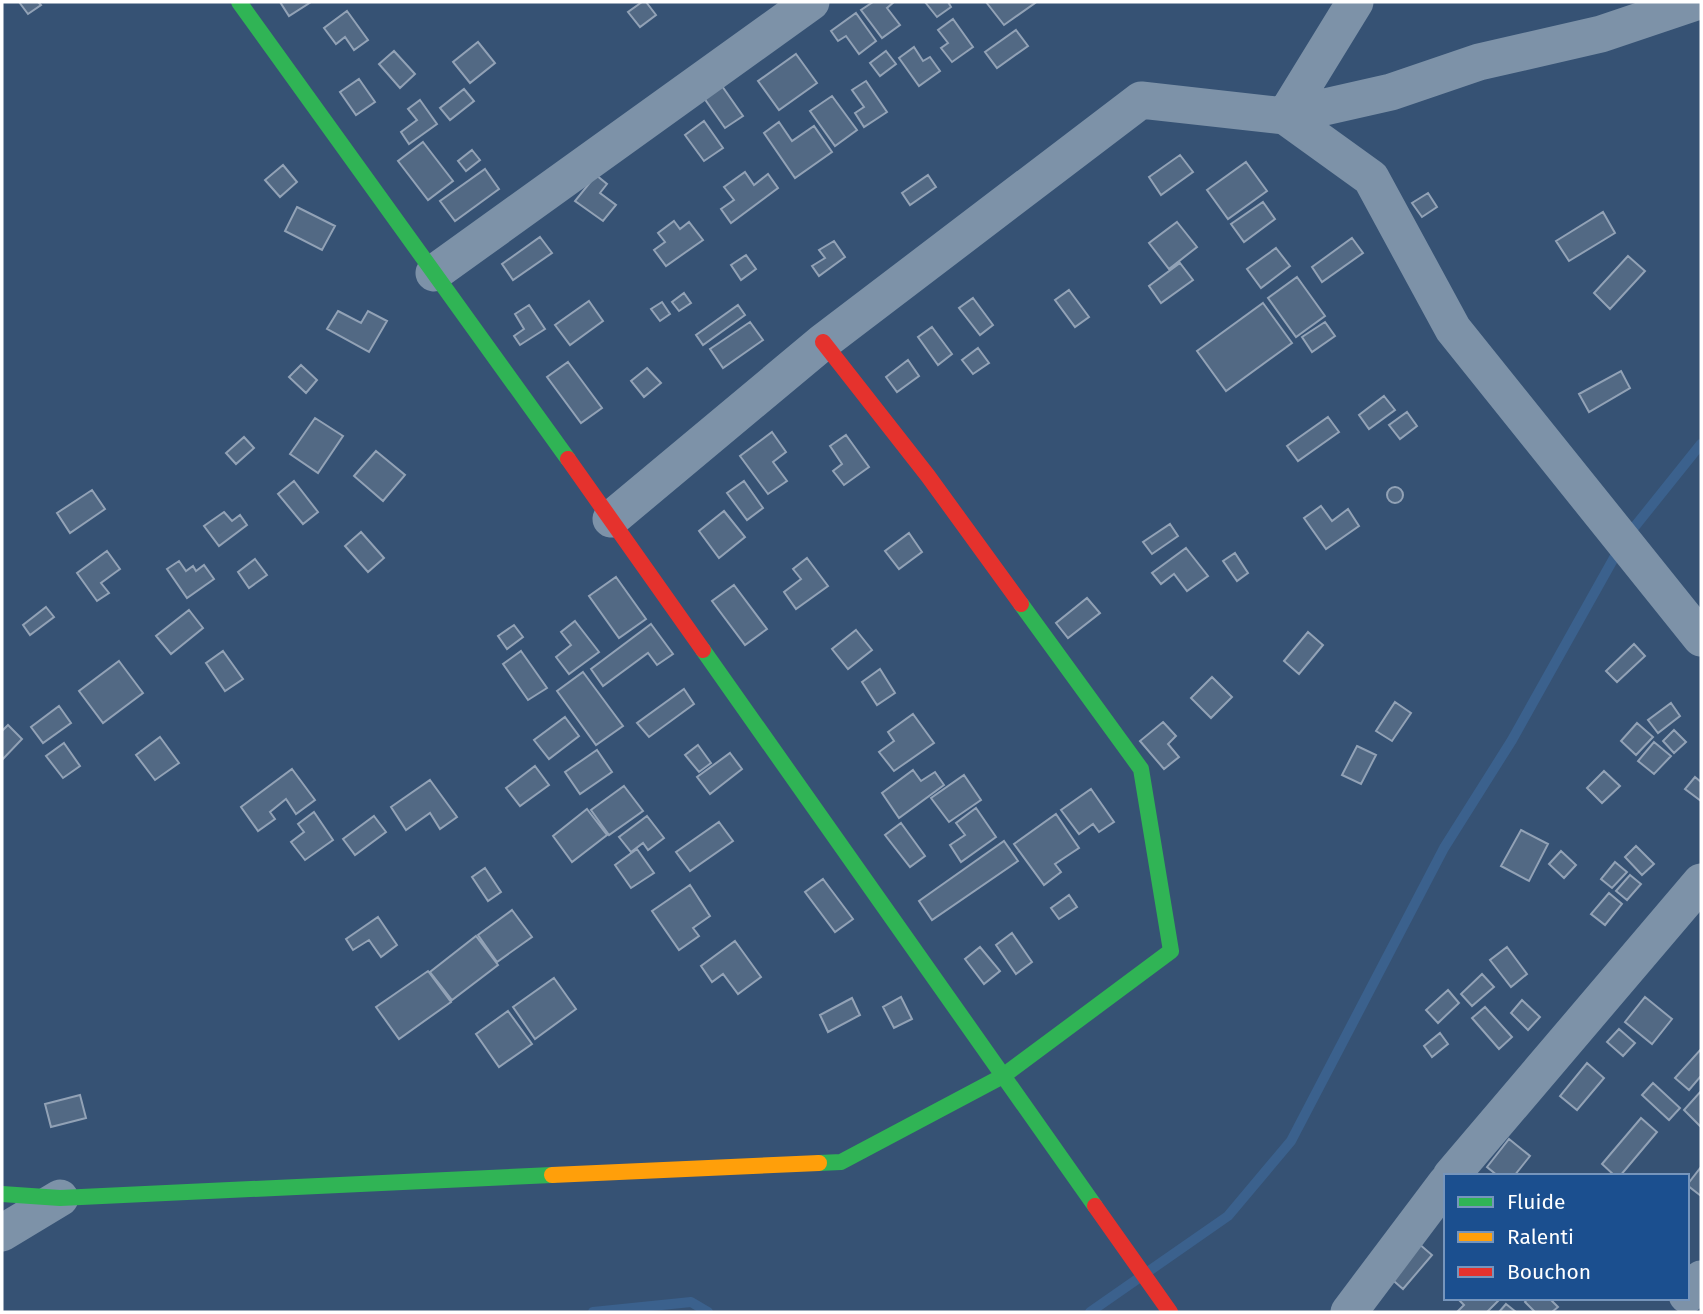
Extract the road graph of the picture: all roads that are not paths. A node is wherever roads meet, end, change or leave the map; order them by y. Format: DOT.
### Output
graph roads {
  1 [pos="239,2"];
  2 [pos="811,2"];
  3 [pos="1355,2"];
  4 [pos="1696,2"];
  5 [pos="1285,116"];
  6 [pos="434,273"];
  7 [pos="823,342"];
  8 [pos="611,519"];
  9 [pos="1701,638"];
  10 [pos="1701,882"];
  11 [pos="1003,1076"];
  12 [pos="1453,1174"];
  13 [pos="1444,1186"];
  14 [pos="2,1194"];
  15 [pos="60,1198"];
  16 [pos="2,1233"];
  17 [pos="1701,1279"];
  18 [pos="1689,1293"];
  19 [pos="1170,1312"];
  20 [pos="1349,1312"];
  1 -- 6 [label="street"];
  2 -- 6 [label="street"];
  3 -- 5 [label="street"];
  4 -- 5 [label="street"];
  5 -- 7 [label="street"];
  5 -- 9 [label="street"];
  6 -- 8 [label="street"];
  7 -- 8 [label="street"];
  7 -- 11 [label="street"];
  8 -- 11 [label="street"];
  10 -- 12 [label="street"];
  11 -- 15 [label="street"];
  11 -- 19 [label="street"];
  13 -- 20 [label="street"];
  14 -- 15 [label="street"];
  15 -- 16 [label="street"];
  17 -- 18 [label="street"];
}
